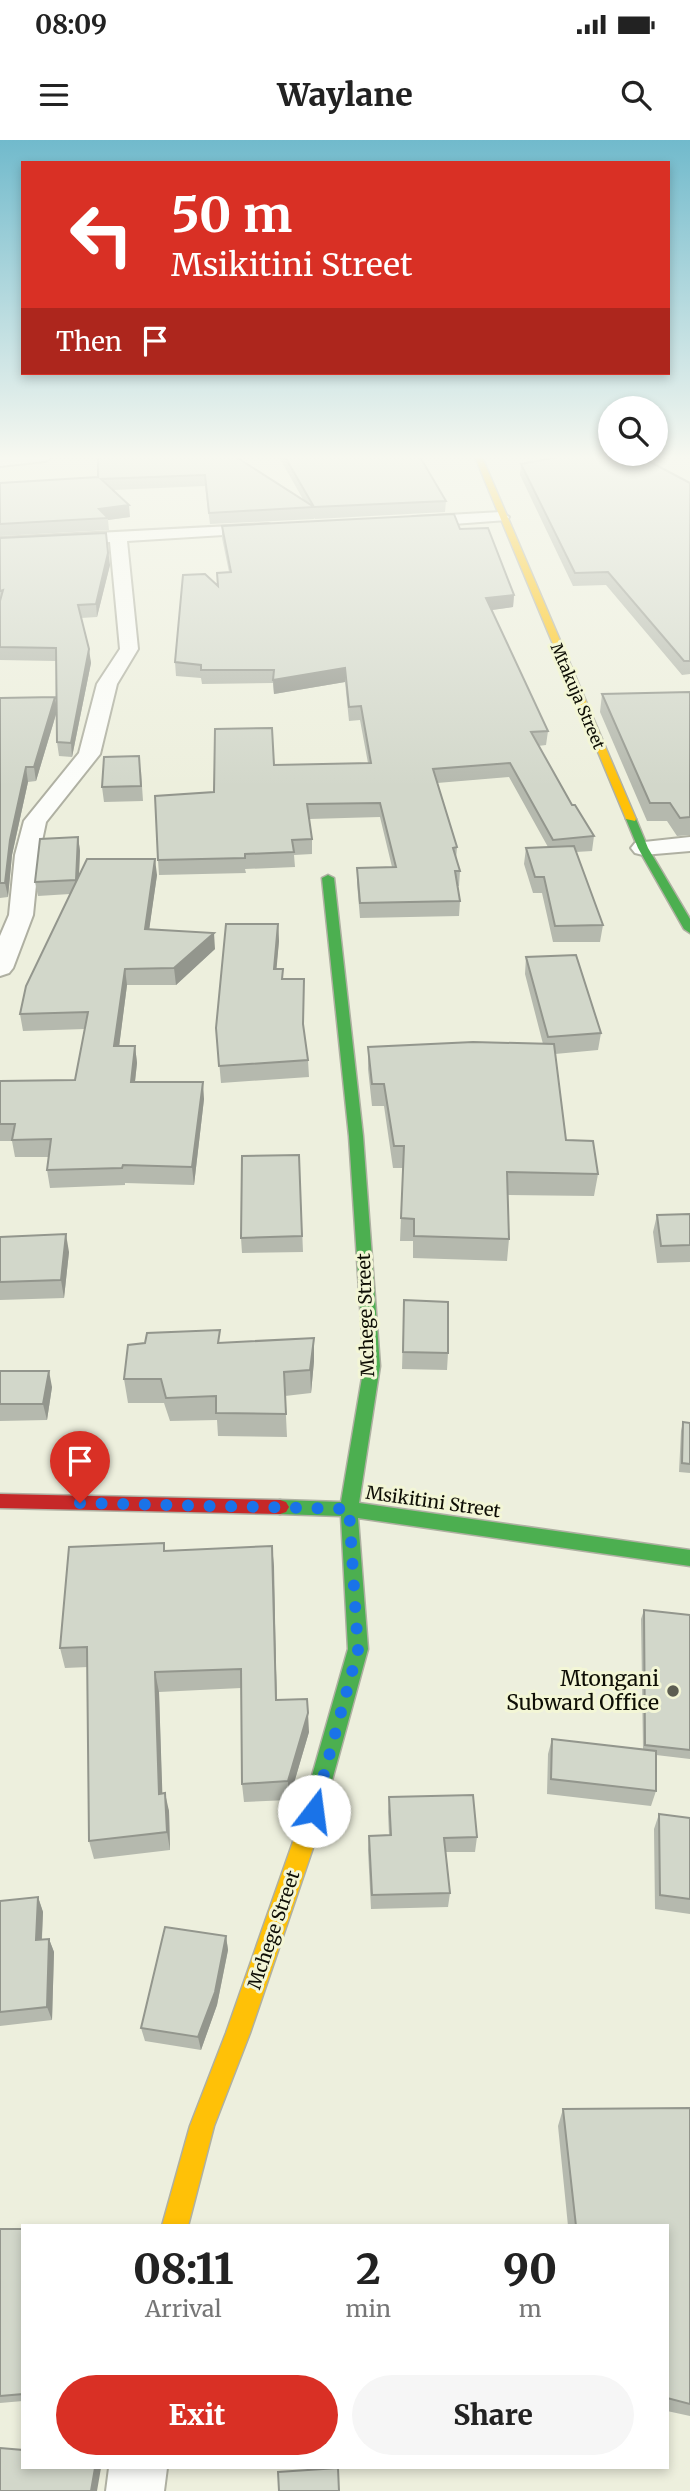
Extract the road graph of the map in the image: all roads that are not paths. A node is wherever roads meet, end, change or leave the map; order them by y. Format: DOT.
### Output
graph roads {
  1 [pos="121,567"];
  2 [pos="522,567"];
  3 [pos="690,844"];
  4 [pos="643,848"];
  5 [pos="328,878"];
  6 [pos="690,929"];
  7 [pos="0,968"];
  8 [pos="0,1501"];
  9 [pos="349,1509"];
  10 [pos="690,1558"];
  11 [pos="176,2224"];
  12 [pos="138,2469"];
  13 [pos="135,2491"];
  1 -- 7 [label="street"];
  2 -- 4 [label="street, Mtakuja Street"];
  3 -- 4 [label="street"];
  4 -- 6 [label="street, Mtakuja Street"];
  5 -- 9 [label="street, Mchege Street"];
  8 -- 9 [label="street, Msikitini Street"];
  9 -- 10 [label="street, Msikitini Street"];
  9 -- 11 [label="street, Mchege Street"];
  12 -- 13 [label="street"];
}
